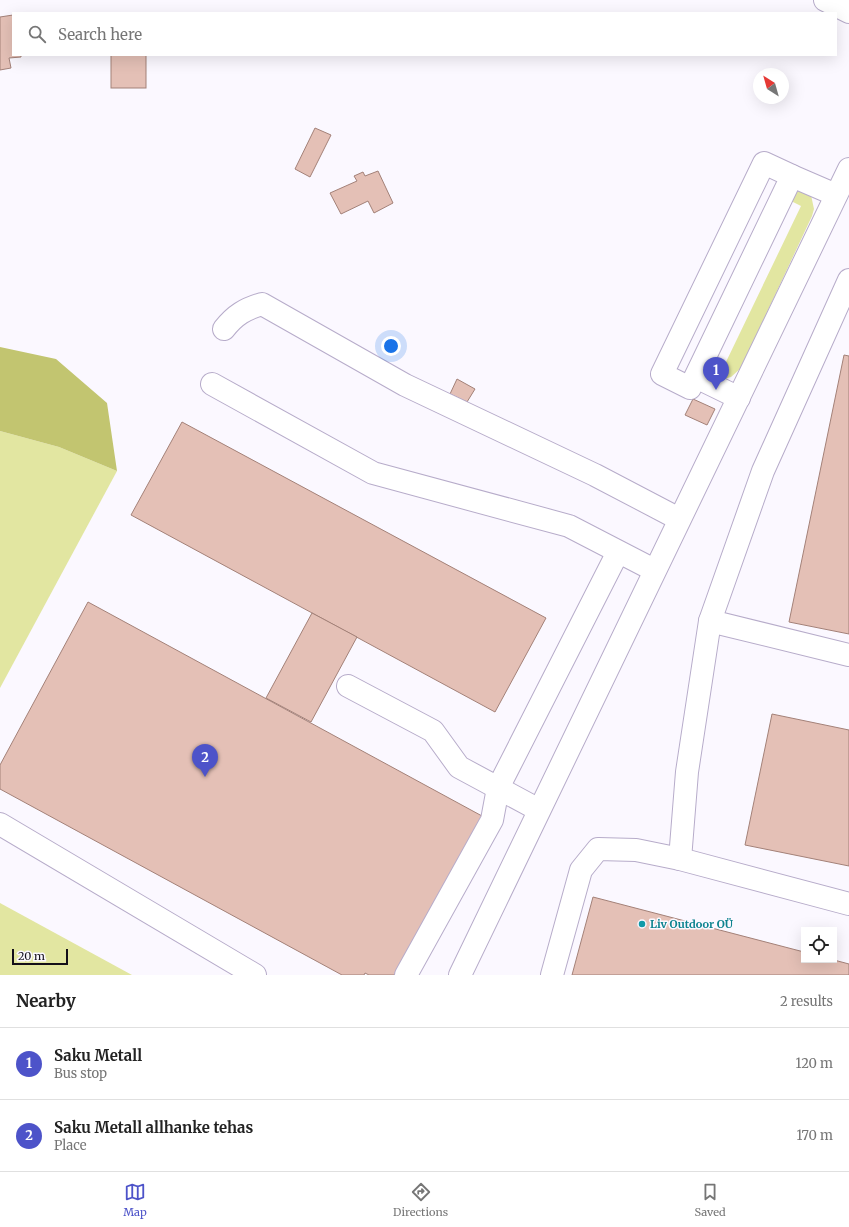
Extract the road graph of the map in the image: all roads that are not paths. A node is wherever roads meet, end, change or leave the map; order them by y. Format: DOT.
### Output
graph roads {
  1 [pos="825,0"];
  2 [pos="849,12"];
  3 [pos="849,169"];
  4 [pos="792,176"];
  5 [pos="836,195"];
  6 [pos="849,280"];
  7 [pos="224,329"];
  8 [pos="696,377"];
  9 [pos="212,384"];
  10 [pos="739,398"];
  11 [pos="679,519"];
  12 [pos="618,552"];
  13 [pos="654,570"];
  14 [pos="710,621"];
  15 [pos="849,655"];
  16 [pos="348,686"];
  17 [pos="498,788"];
  18 [pos="540,810"];
  19 [pos="0,824"];
  20 [pos="680,859"];
  21 [pos="849,904"];
  22 [pos="255,975"];
  23 [pos="406,975"];
  24 [pos="460,975"];
  25 [pos="552,975"];
  1 -- 2 [label="street"];
  3 -- 5 [label="street"];
  4 -- 5 [label="street"];
  4 -- 8 [label="street"];
  4 -- 8 [label="street"];
  5 -- 10 [label="street"];
  6 -- 14 [label="street"];
  7 -- 11 [label="street"];
  8 -- 10 [label="street"];
  9 -- 12 [label="street"];
  10 -- 11 [label="street"];
  11 -- 13 [label="street"];
  12 -- 13 [label="street"];
  12 -- 17 [label="street"];
  13 -- 18 [label="street"];
  14 -- 15 [label="street"];
  14 -- 20 [label="street"];
  16 -- 17 [label="street"];
  17 -- 18 [label="street"];
  17 -- 23 [label="street"];
  18 -- 24 [label="street"];
  19 -- 22 [label="street"];
  20 -- 21 [label="street"];
  20 -- 25 [label="street"];
}
